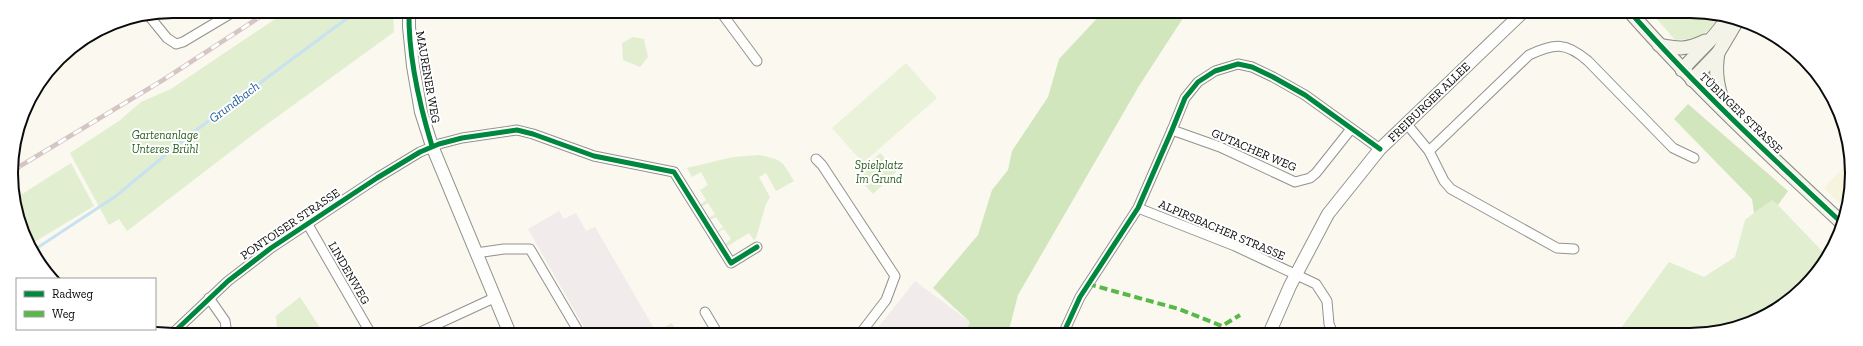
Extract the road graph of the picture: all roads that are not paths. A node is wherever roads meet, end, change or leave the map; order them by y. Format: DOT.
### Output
graph roads {
  1 [pos="223,18"];
  2 [pos="409,18"];
  3 [pos="725,18"];
  4 [pos="1509,18"];
  5 [pos="1635,18"];
  6 [pos="152,19"];
  7 [pos="1724,22"];
  8 [pos="1735,24"];
  9 [pos="1713,36"];
  10 [pos="1659,45"];
  11 [pos="1718,53"];
  12 [pos="757,61"];
  13 [pos="1682,70"];
  14 [pos="1692,80"];
  15 [pos="1726,114"];
  16 [pos="1406,123"];
  17 [pos="1352,129"];
  18 [pos="1172,130"];
  19 [pos="432,146"];
  20 [pos="1380,149"];
  21 [pos="1429,150"];
  22 [pos="1694,158"];
  23 [pos="816,159"];
  24 [pos="1138,208"];
  25 [pos="1838,219"];
  26 [pos="307,223"];
  27 [pos="757,247"];
  28 [pos="1574,249"];
  29 [pos="476,253"];
  30 [pos="1297,274"];
  31 [pos="209,298"];
  32 [pos="494,298"];
  33 [pos="705,312"];
  34 [pos="178,328"];
  35 [pos="226,328"];
  36 [pos="368,328"];
  37 [pos="429,328"];
  38 [pos="507,328"];
  39 [pos="577,328"];
  40 [pos="714,328"];
  41 [pos="865,328"];
  42 [pos="1066,328"];
  43 [pos="1272,328"];
  44 [pos="1331,328"];
  1 -- 6 [label="street"];
  2 -- 19 [label="street, MAURENER WEG"];
  3 -- 12 [label="street"];
  4 -- 16 [label="street, FREIBURGER ALLEE"];
  5 -- 10 [label="main road, TÜBINGER STRASSE"];
  7 -- 9 [label="main road"];
  8 -- 11 [label="main road"];
  9 -- 10 [label="main road"];
  9 -- 13 [label="main road"];
  10 -- 13 [label="main road, TÜBINGER STRASSE"];
  11 -- 14 [label="main road"];
  11 -- 15 [label="main road"];
  13 -- 14 [label="main road, TÜBINGER STRASSE"];
  14 -- 15 [label="main road, TÜBINGER STRASSE"];
  15 -- 25 [label="main road, TÜBINGER STRASSE"];
  16 -- 20 [label="street, FREIBURGER ALLEE"];
  16 -- 21 [label="street"];
  17 -- 18 [label="street, GUTACHER WEG"];
  17 -- 18 [label="street"];
  17 -- 20 [label="street"];
  18 -- 24 [label="street"];
  19 -- 26 [label="street, PONTOISER STRASSE"];
  19 -- 27 [label="street, PONTOISER STRASSE"];
  19 -- 29 [label="street, MAURENER WEG"];
  20 -- 30 [label="street, FREIBURGER ALLEE"];
  21 -- 22 [label="street"];
  21 -- 28 [label="street"];
  23 -- 41 [label="street"];
  24 -- 30 [label="street, ALPIRSBACHER STRASSE"];
  24 -- 42 [label="street"];
  26 -- 31 [label="street, PONTOISER STRASSE"];
  26 -- 36 [label="street, LINDENWEG"];
  29 -- 32 [label="street, MAURENER WEG"];
  29 -- 39 [label="street"];
  30 -- 43 [label="street, FREIBURGER ALLEE"];
  30 -- 44 [label="street, ALPIRSBACHER STRASSE"];
  31 -- 34 [label="street, PONTOISER STRASSE"];
  31 -- 35 [label="street"];
  32 -- 37 [label="street"];
  32 -- 38 [label="street, MAURENER WEG"];
  33 -- 40 [label="street"];
}
